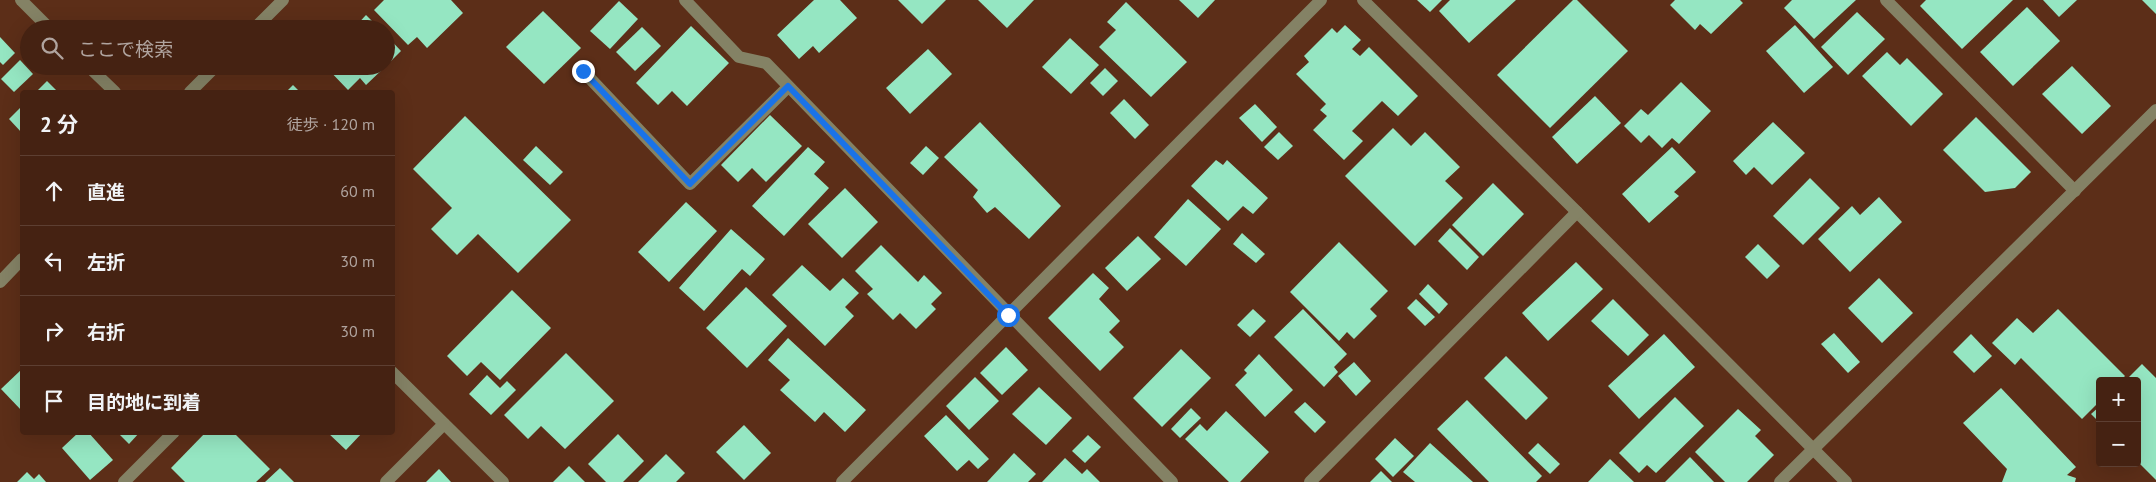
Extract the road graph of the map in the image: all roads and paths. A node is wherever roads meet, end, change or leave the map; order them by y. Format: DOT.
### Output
graph roads {
  1 [pos="21,0"];
  2 [pos="283,0"];
  3 [pos="685,0"];
  4 [pos="1321,0"];
  5 [pos="1363,0"];
  6 [pos="1886,0"];
  7 [pos="41,20"];
  8 [pos="263,20"];
  9 [pos="583,71"];
  10 [pos="97,75"];
  11 [pos="207,75"];
  12 [pos="788,86"];
  13 [pos="113,90"];
  14 [pos="192,90"];
  15 [pos="2156,110"];
  16 [pos="2074,192"];
  17 [pos="1578,212"];
  18 [pos="20,261"];
  19 [pos="0,282"];
  20 [pos="1008,315"];
  21 [pos="395,375"];
  22 [pos="444,424"];
  23 [pos="171,435"];
  24 [pos="1812,450"];
  25 [pos="124,482"];
  26 [pos="386,482"];
  27 [pos="503,482"];
  28 [pos="842,482"];
  29 [pos="1172,482"];
  30 [pos="1310,482"];
  31 [pos="1780,482"];
  32 [pos="1846,482"];
  1 -- 7 [label="street"];
  2 -- 8 [label="street"];
  3 -- 12 [label="street"];
  4 -- 20 [label="street"];
  5 -- 17 [label="street"];
  6 -- 16 [label="street"];
  9 -- 12 [label="street"];
  10 -- 13 [label="street"];
  11 -- 14 [label="street"];
  12 -- 20 [label="street"];
  15 -- 16 [label="street"];
  16 -- 24 [label="street"];
  17 -- 24 [label="street"];
  17 -- 30 [label="street"];
  18 -- 19 [label="street"];
  20 -- 28 [label="street"];
  20 -- 29 [label="street"];
  21 -- 22 [label="street"];
  22 -- 26 [label="street"];
  22 -- 27 [label="street"];
  23 -- 25 [label="street"];
  24 -- 31 [label="street"];
  24 -- 32 [label="street"];
}
